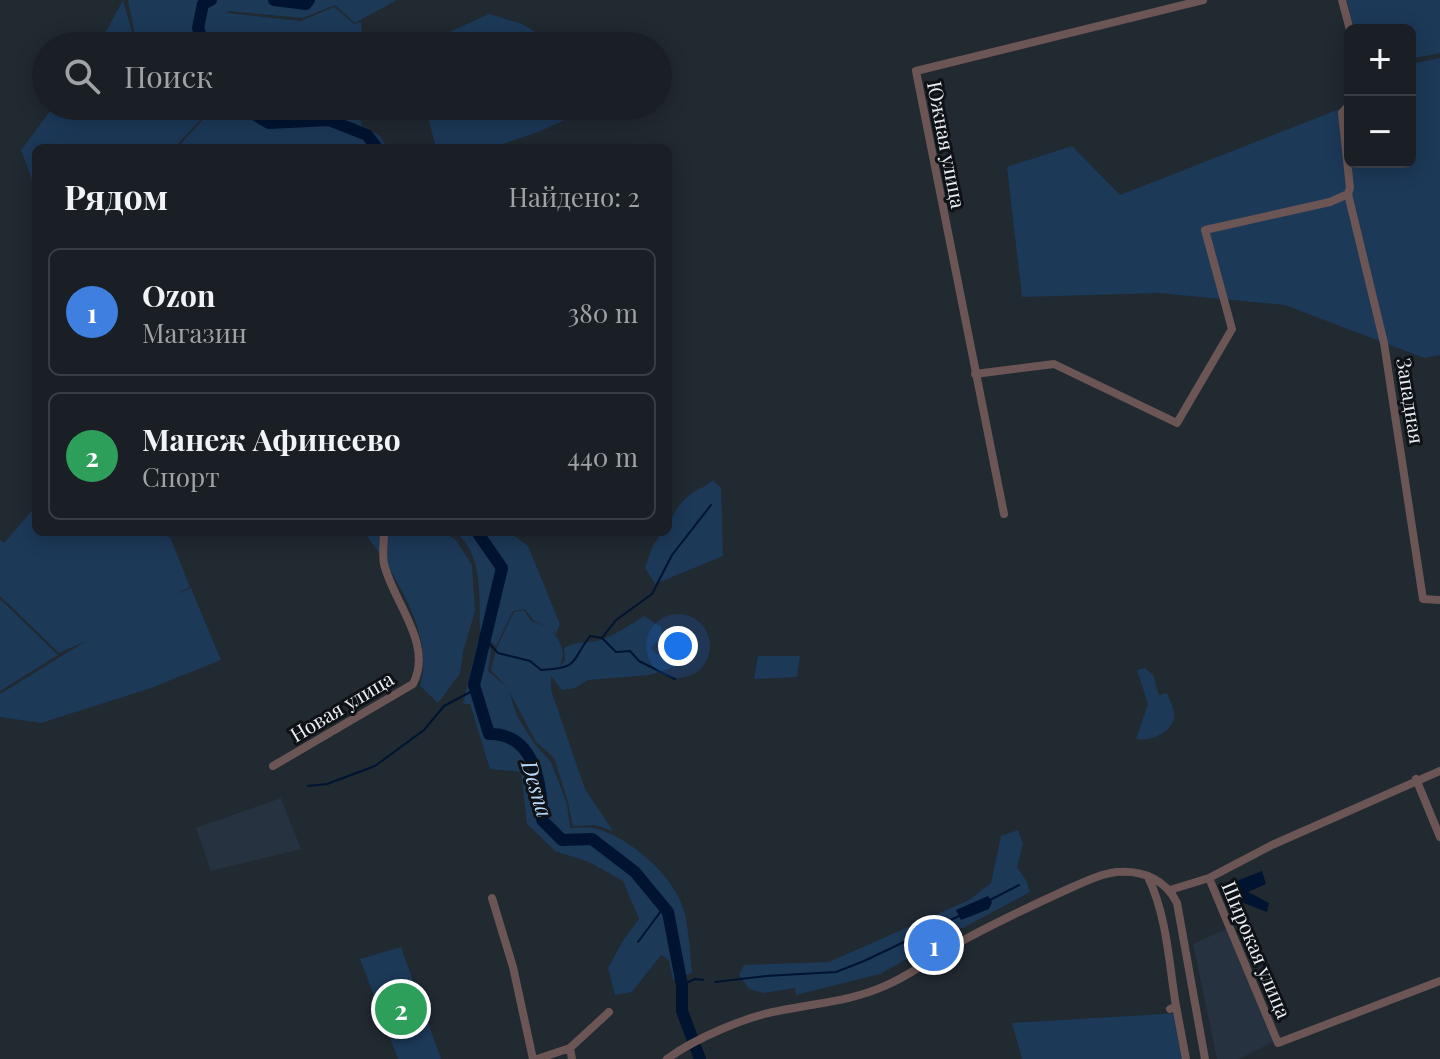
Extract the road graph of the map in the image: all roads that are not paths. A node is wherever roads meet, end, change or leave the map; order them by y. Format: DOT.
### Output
graph roads {
  1 [pos="1203,0"];
  2 [pos="1342,0"];
  3 [pos="1348,24"];
  4 [pos="1344,111"];
  5 [pos="1344,132"];
  6 [pos="1348,168"];
  7 [pos="1348,194"];
  8 [pos="975,374"];
  9 [pos="1004,514"];
  10 [pos="384,536"];
  11 [pos="1440,600"];
  12 [pos="273,766"];
  13 [pos="1440,771"];
  14 [pos="1416,779"];
  15 [pos="1440,837"];
  16 [pos="1148,876"];
  17 [pos="1209,878"];
  18 [pos="1170,890"];
  19 [pos="492,898"];
  20 [pos="1440,981"];
  21 [pos="609,1012"];
  22 [pos="570,1048"];
  23 [pos="670,1057"];
  24 [pos="535,1059"];
  25 [pos="572,1059"];
  26 [pos="1186,1059"];
  27 [pos="1205,1059"];
  1 -- 8 [label="street, Южная улица"];
  2 -- 3 [label="street"];
  4 -- 5 [label="street"];
  6 -- 7 [label="street"];
  7 -- 8 [label="street"];
  7 -- 11 [label="street, Западная"];
  8 -- 9 [label="street, Южная улица"];
  10 -- 12 [label="street, Новая улица"];
  13 -- 14 [label="street"];
  14 -- 15 [label="street"];
  14 -- 17 [label="street"];
  16 -- 18 [label="street"];
  16 -- 23 [label="street"];
  16 -- 26 [label="street"];
  17 -- 18 [label="street, Широкая улица"];
  17 -- 20 [label="street, Широкая улица"];
  18 -- 27 [label="street"];
  19 -- 24 [label="street"];
  21 -- 22 [label="street"];
  22 -- 24 [label="street"];
  22 -- 25 [label="street"];
}
